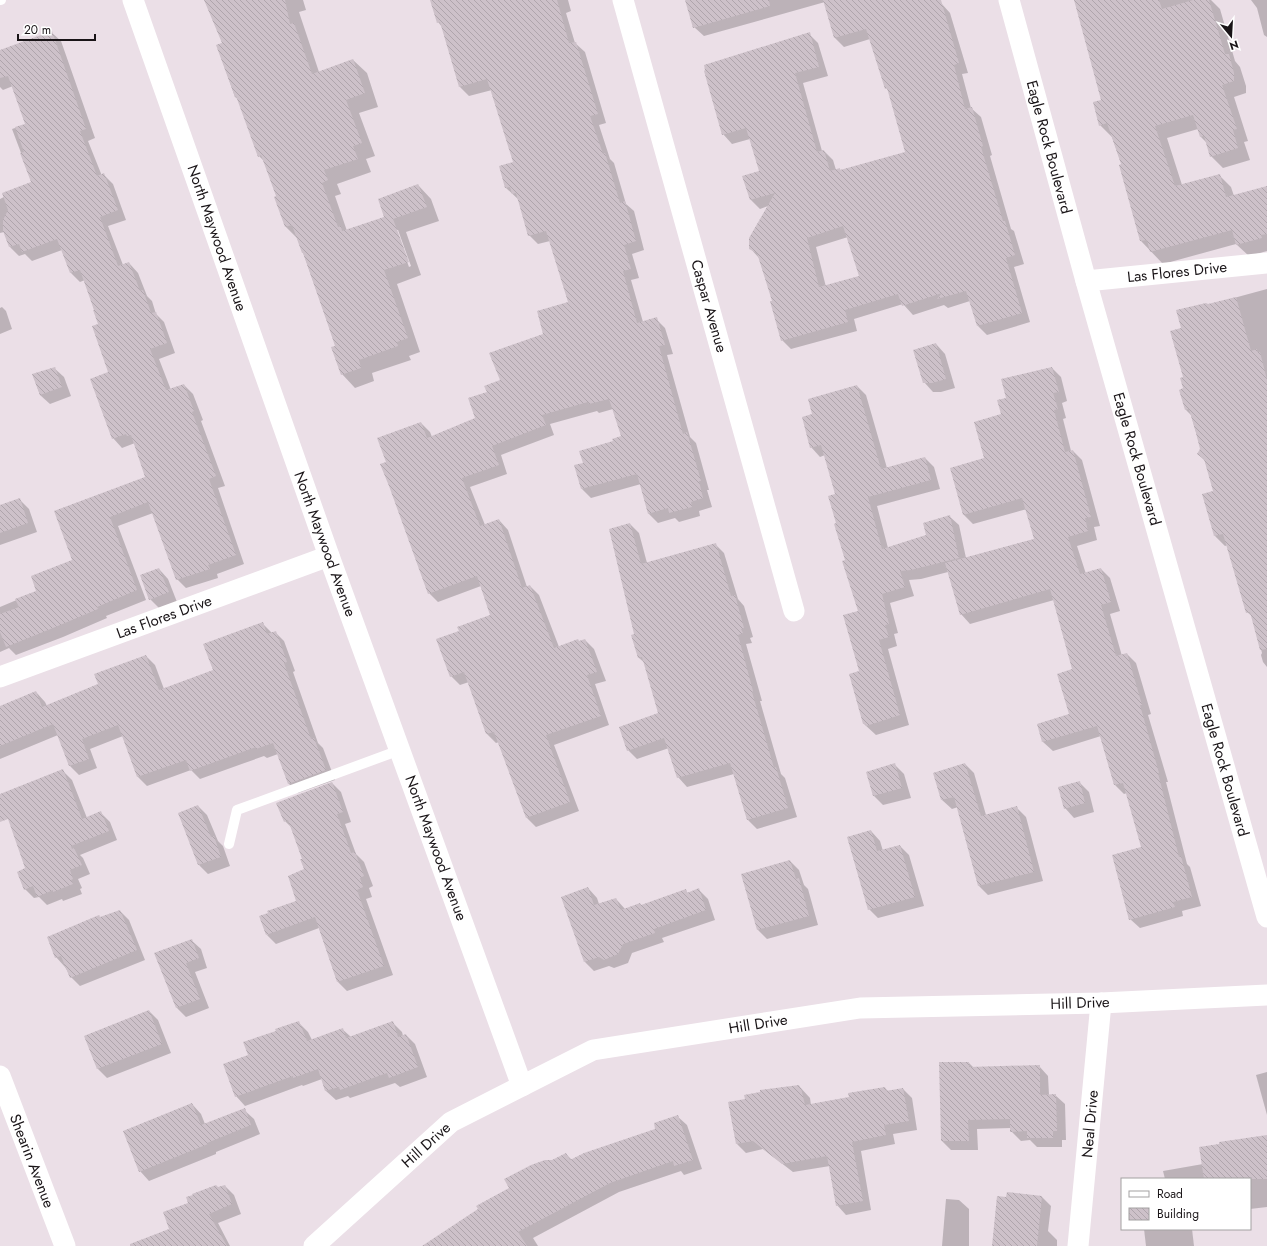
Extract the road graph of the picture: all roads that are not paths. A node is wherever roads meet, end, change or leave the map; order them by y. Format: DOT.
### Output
graph roads {
  1 [pos="133,0"];
  2 [pos="623,0"];
  3 [pos="1009,0"];
  4 [pos="1267,263"];
  5 [pos="1086,281"];
  6 [pos="329,556"];
  7 [pos="794,612"];
  8 [pos="0,677"];
  9 [pos="400,750"];
  10 [pos="229,844"];
  11 [pos="1267,917"];
  12 [pos="1267,994"];
  13 [pos="1101,1003"];
  14 [pos="0,1076"];
  15 [pos="522,1086"];
  16 [pos="65,1246"];
  17 [pos="314,1246"];
  18 [pos="1078,1246"];
  1 -- 6 [label="street, North Maywood Avenue"];
  2 -- 7 [label="street, Caspar Avenue"];
  3 -- 5 [label="street, Eagle Rock Boulevard"];
  4 -- 5 [label="street, Las Flores Drive"];
  5 -- 11 [label="street, Eagle Rock Boulevard"];
  6 -- 8 [label="street, Las Flores Drive"];
  6 -- 9 [label="street, North Maywood Avenue"];
  9 -- 10 [label="lane"];
  9 -- 15 [label="street, North Maywood Avenue"];
  12 -- 13 [label="street, Hill Drive"];
  13 -- 15 [label="street, Hill Drive"];
  13 -- 18 [label="street, Neal Drive"];
  14 -- 16 [label="street, Shearin Avenue"];
  15 -- 17 [label="street, Hill Drive"];
}
